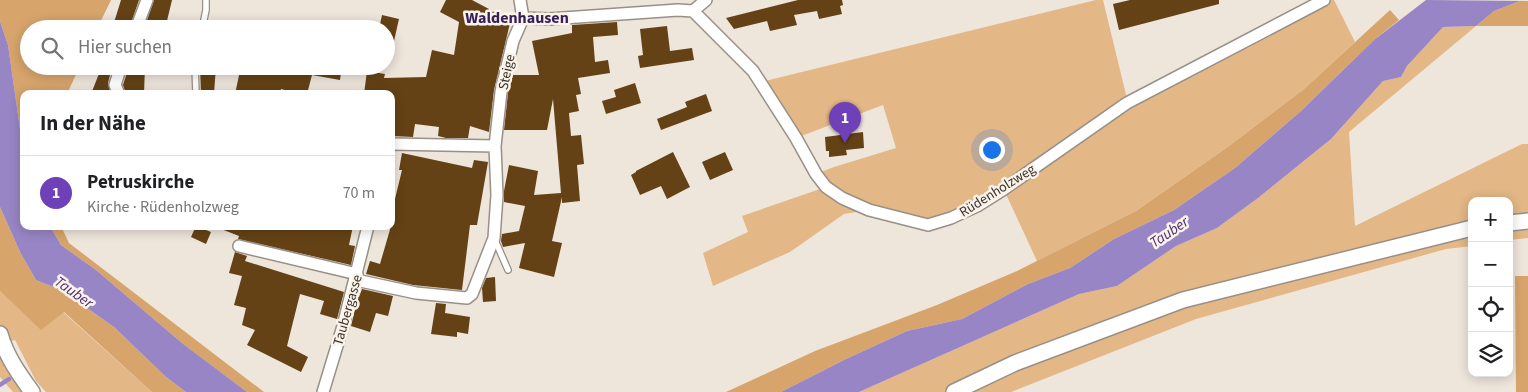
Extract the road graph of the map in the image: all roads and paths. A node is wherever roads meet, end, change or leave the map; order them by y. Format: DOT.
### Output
graph roads {
  1 [pos="147,0"];
  2 [pos="206,0"];
  3 [pos="520,0"];
  4 [pos="706,0"];
  5 [pos="1324,0"];
  6 [pos="693,11"];
  7 [pos="523,18"];
  8 [pos="139,20"];
  9 [pos="204,20"];
  10 [pos="118,75"];
  11 [pos="195,75"];
  12 [pos="117,90"];
  13 [pos="196,90"];
  14 [pos="395,144"];
  15 [pos="495,146"];
  16 [pos="1528,221"];
  17 [pos="1513,223"];
  18 [pos="1468,229"];
  19 [pos="367,230"];
  20 [pos="494,238"];
  21 [pos="239,246"];
  22 [pos="508,270"];
  23 [pos="357,277"];
  24 [pos="0,334"];
  25 [pos="32,392"];
  26 [pos="322,392"];
  27 [pos="954,392"];
  1 -- 8 [label="street"];
  2 -- 9 [label="lane"];
  3 -- 7 [label="street"];
  4 -- 6 [label="street"];
  5 -- 6 [label="street, Rüdenholzweg"];
  6 -- 7 [label="street"];
  7 -- 15 [label="street, Steige"];
  10 -- 12 [label="street"];
  11 -- 13 [label="lane"];
  14 -- 15 [label="street"];
  15 -- 20 [label="street, Steige"];
  16 -- 17 [label="main road"];
  18 -- 27 [label="main road"];
  19 -- 23 [label="street, Taubergasse"];
  20 -- 22 [label="lane"];
  20 -- 23 [label="street, Steige"];
  21 -- 23 [label="street"];
  23 -- 26 [label="street, Taubergasse"];
  24 -- 25 [label="main road"];
}
